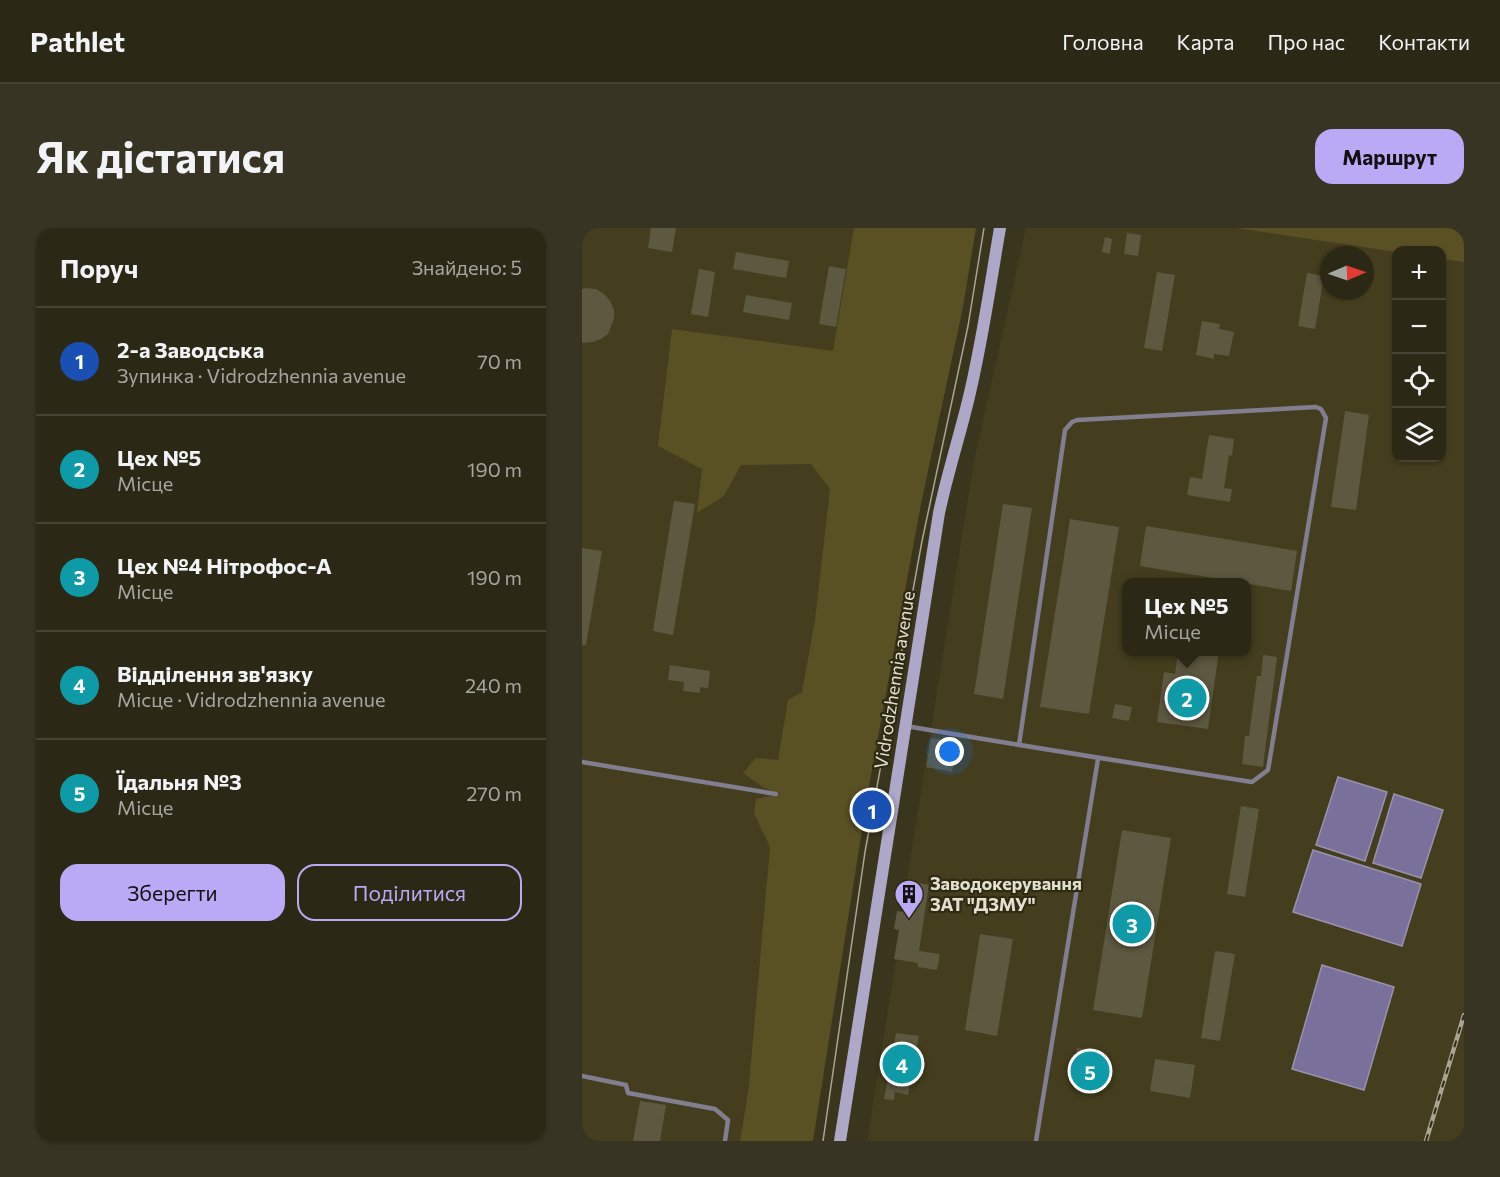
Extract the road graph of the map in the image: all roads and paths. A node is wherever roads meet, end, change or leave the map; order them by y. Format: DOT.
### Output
graph roads {
  1 [pos="1000,228"];
  2 [pos="906,726"];
  3 [pos="1019,745"];
  4 [pos="1098,759"];
  5 [pos="582,762"];
  6 [pos="776,794"];
  7 [pos="582,1076"];
  8 [pos="725,1141"];
  9 [pos="840,1141"];
  10 [pos="1036,1141"];
  1 -- 2 [label="street, Vidrodzhennia avenue"];
  2 -- 3 [label="lane"];
  2 -- 9 [label="street, Vidrodzhennia avenue"];
  3 -- 4 [label="lane"];
  3 -- 4 [label="lane"];
  4 -- 10 [label="lane"];
  5 -- 6 [label="lane"];
  7 -- 8 [label="lane"];
}
